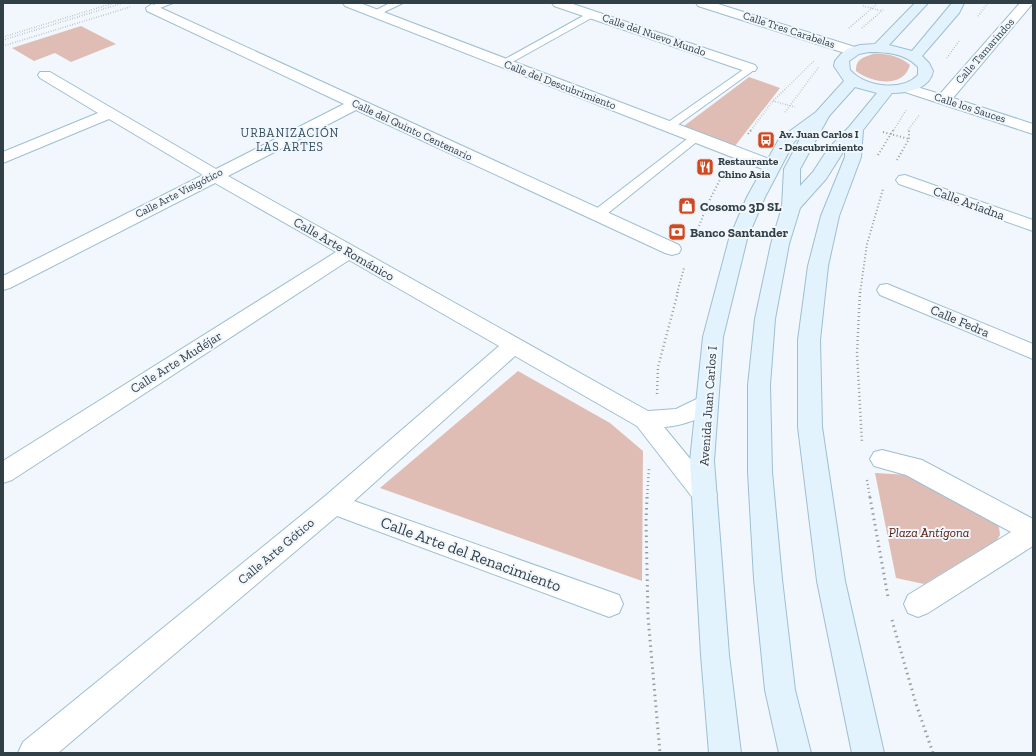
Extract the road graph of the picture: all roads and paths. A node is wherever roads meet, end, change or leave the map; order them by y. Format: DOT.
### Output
graph roads {
  1 [pos="114,3"];
  2 [pos="123,3"];
  3 [pos="168,3"];
  4 [pos="349,3"];
  5 [pos="398,3"];
  6 [pos="558,3"];
  7 [pos="702,3"];
  8 [pos="922,3"];
  9 [pos="968,3"];
  10 [pos="988,3"];
  11 [pos="1028,3"];
  12 [pos="132,6"];
  13 [pos="956,7"];
  14 [pos="152,8"];
  15 [pos="376,13"];
  16 [pos="592,14"];
  17 [pos="974,21"];
  18 [pos="3,37"];
  19 [pos="960,39"];
  20 [pos="3,40"];
  21 [pos="3,46"];
  22 [pos="879,48"];
  23 [pos="853,51"];
  24 [pos="914,57"];
  25 [pos="503,63"];
  26 [pos="750,68"];
  27 [pos="45,75"];
  28 [pos="853,80"];
  29 [pos="897,89"];
  30 [pos="938,98"];
  31 [pos="356,104"];
  32 [pos="110,113"];
  33 [pos="822,114"];
  34 [pos="668,127"];
  35 [pos="1033,129"];
  36 [pos="855,130"];
  37 [pos="696,138"];
  38 [pos="3,158"];
  39 [pos="876,159"];
  40 [pos="895,162"];
  41 [pos="771,166"];
  42 [pos="214,175"];
  43 [pos="905,180"];
  44 [pos="884,187"];
  45 [pos="791,207"];
  46 [pos="597,215"];
  47 [pos="1033,226"];
  48 [pos="672,249"];
  49 [pos="349,252"];
  50 [pos="3,284"];
  51 [pos="887,290"];
  52 [pos="514,345"];
  53 [pos="1033,352"];
  54 [pos="707,402"];
  55 [pos="645,420"];
  56 [pos="862,446"];
  57 [pos="874,467"];
  58 [pos="3,473"];
  59 [pos="705,495"];
  60 [pos="334,504"];
  61 [pos="1033,531"];
  62 [pos="610,604"];
  63 [pos="918,604"];
  64 [pos="890,605"];
  65 [pos="891,612"];
  66 [pos="38,752"];
  67 [pos="726,753"];
  68 [pos="794,753"];
  69 [pos="868,753"];
  70 [pos="933,753"];
  1 -- 18 [label="path"];
  2 -- 20 [label="path"];
  3 -- 14 [label="lane"];
  4 -- 15 [label="street, Calle del Descubrimiento"];
  5 -- 15 [label="lane"];
  6 -- 16 [label="street, Calle del Nuevo Mundo"];
  7 -- 23 [label="street, Calle Tres Carabelas"];
  8 -- 22 [label="main road"];
  9 -- 13 [label="main road"];
  10 -- 17 [label="path"];
  11 -- 30 [label="street, Calle Tamarindos"];
  12 -- 21 [label="path"];
  13 -- 24 [label="main road"];
  14 -- 31 [label="street, Calle del Quinto Centenario"];
  15 -- 25 [label="street, Calle del Descubrimiento"];
  16 -- 25 [label="lane"];
  16 -- 26 [label="street, Calle del Nuevo Mundo"];
  19 -- 30 [label="path"];
  22 -- 23 [label="main road"];
  22 -- 24 [label="main road"];
  23 -- 28 [label="main road"];
  24 -- 29 [label="main road"];
  25 -- 34 [label="street, Calle del Descubrimiento"];
  26 -- 34 [label="lane"];
  27 -- 32 [label="street, Calle Arte Románico"];
  28 -- 29 [label="main road"];
  28 -- 33 [label="main road, Avenida Juan Carlos I"];
  29 -- 30 [label="street, Calle los Sauces"];
  29 -- 36 [label="main road, Avenida Juan Carlos I"];
  30 -- 35 [label="street, Calle los Sauces"];
  30 -- 39 [label="path"];
  30 -- 40 [label="path"];
  31 -- 42 [label="street, Calle Arte Visigótico"];
  31 -- 46 [label="street, Calle del Quinto Centenario"];
  32 -- 38 [label="street"];
  32 -- 42 [label="street, Calle Arte Románico"];
  33 -- 41 [label="main road, Avenida Juan Carlos I"];
  33 -- 45 [label="main road, Avenida Juan Carlos I"];
  34 -- 37 [label="street, Calle del Descubrimiento"];
  36 -- 45 [label="main road, Avenida Juan Carlos I"];
  36 -- 69 [label="main road"];
  37 -- 41 [label="street, Calle del Descubrimiento"];
  37 -- 46 [label="lane"];
  41 -- 54 [label="main road, Avenida Juan Carlos I"];
  42 -- 49 [label="street, Calle Arte Románico"];
  42 -- 50 [label="street, Calle Arte Visigótico"];
  43 -- 47 [label="street, Calle Ariadna"];
  44 -- 56 [label="path"];
  45 -- 68 [label="main road, Avenida Juan Carlos I"];
  46 -- 48 [label="street, Calle del Quinto Centenario"];
  49 -- 52 [label="street, Calle Arte Románico"];
  49 -- 58 [label="street, Calle Arte Mudéjar"];
  51 -- 53 [label="street, Calle Fedra"];
  52 -- 55 [label="street, Calle Arte Románico"];
  52 -- 60 [label="street, Calle Arte Gótico"];
  54 -- 55 [label="street"];
  54 -- 59 [label="main road, Avenida Juan Carlos I"];
  55 -- 59 [label="street, Calle Arte Románico"];
  57 -- 61 [label="street"];
  57 -- 64 [label="path"];
  59 -- 67 [label="main road, Avenida Juan Carlos I"];
  60 -- 62 [label="street, Calle Arte del Renacimiento"];
  60 -- 66 [label="street, Calle Arte Gótico"];
  61 -- 63 [label="street"];
  65 -- 70 [label="path"];
}
